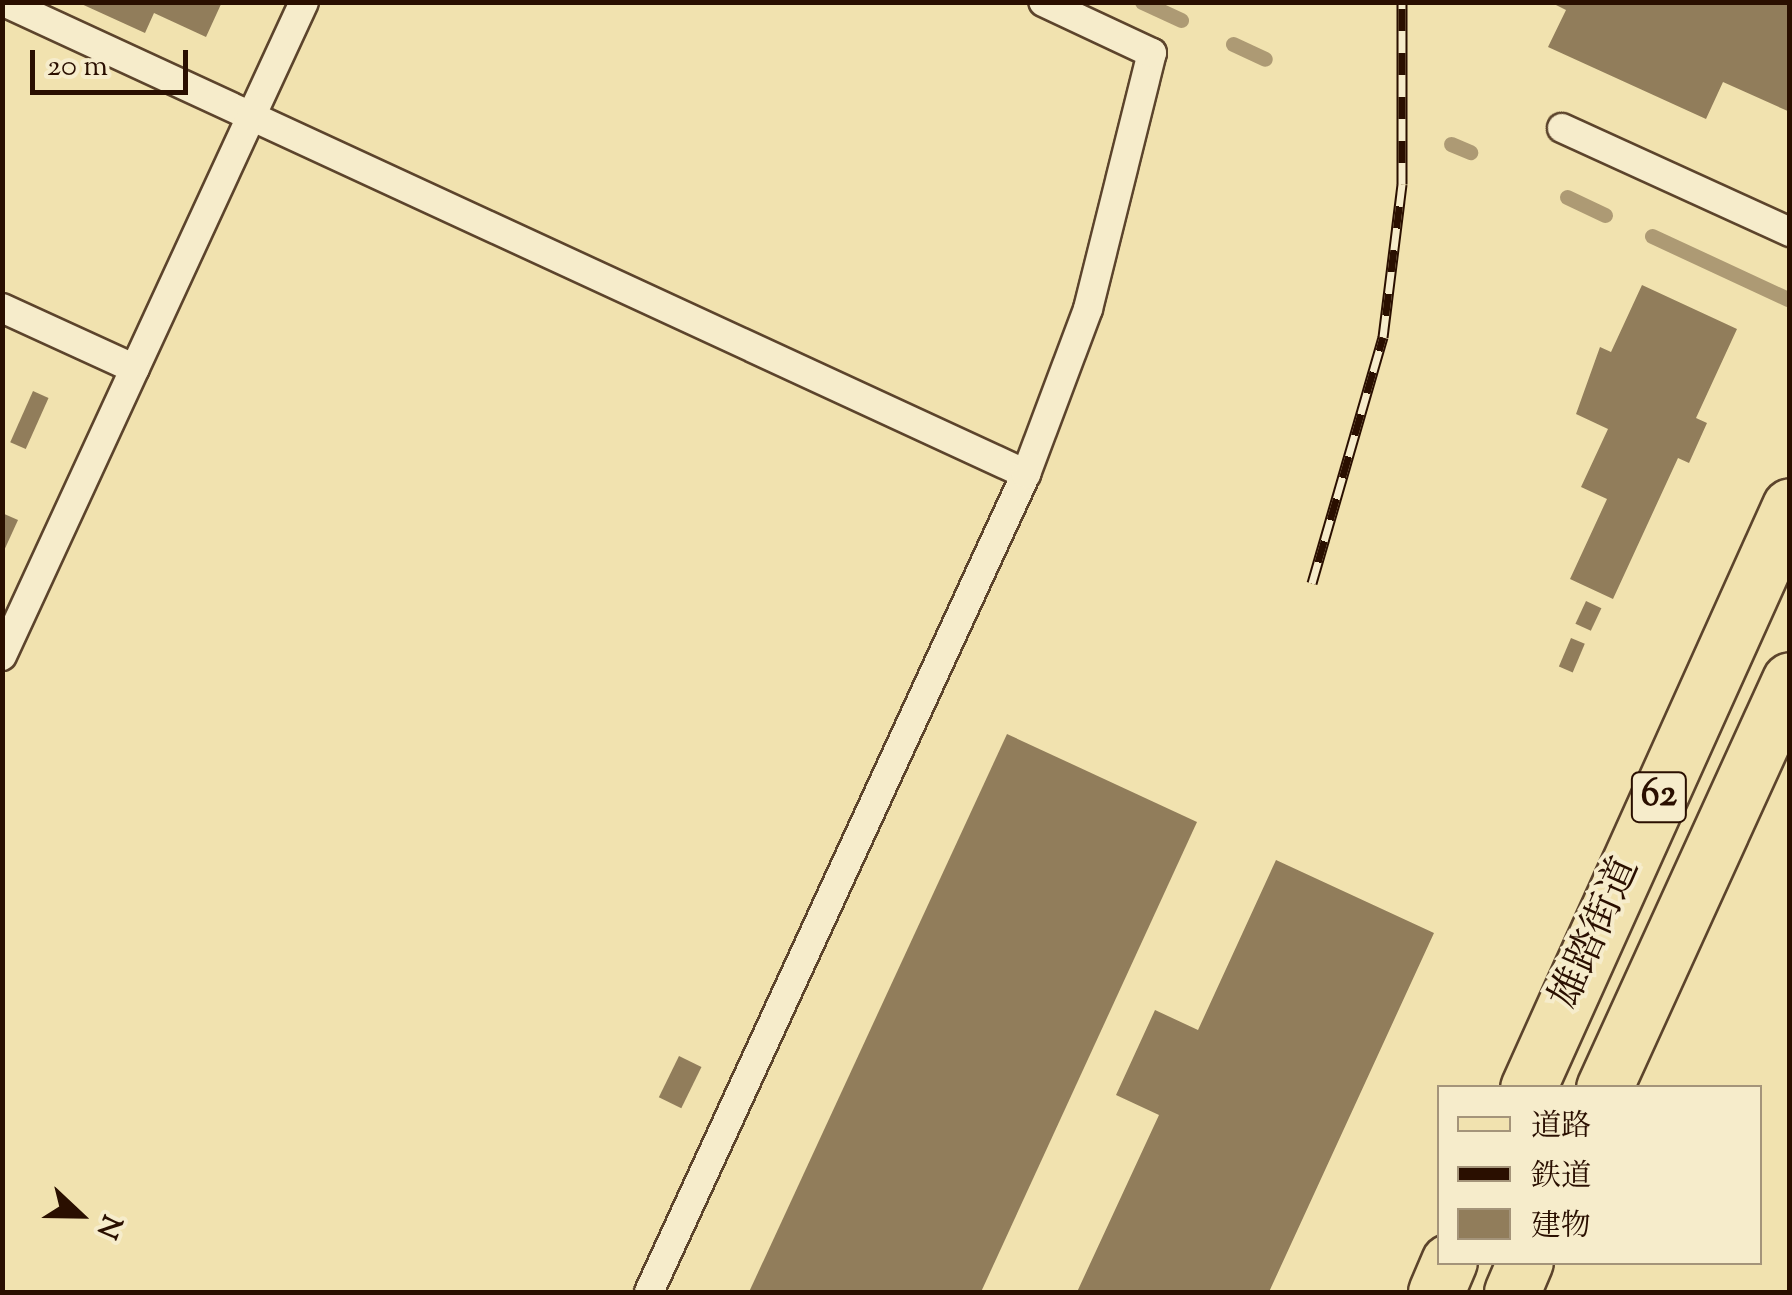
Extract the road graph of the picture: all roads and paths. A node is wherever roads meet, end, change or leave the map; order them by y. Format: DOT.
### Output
graph roads {
  1 [pos="304,2"];
  2 [pos="1042,2"];
  3 [pos="17,5"];
  4 [pos="251,116"];
  5 [pos="1562,128"];
  6 [pos="1790,232"];
  7 [pos="2,308"];
  8 [pos="135,369"];
  9 [pos="1026,474"];
  10 [pos="1790,506"];
  11 [pos="2,656"];
  12 [pos="1790,680"];
  13 [pos="1529,1085"];
  14 [pos="1605,1085"];
  15 [pos="1448,1265"];
  16 [pos="1524,1265"];
  17 [pos="650,1292"];
  18 [pos="1436,1292"];
  19 [pos="1512,1292"];
  1 -- 4 [label="lane"];
  2 -- 9 [label="lane"];
  3 -- 4 [label="lane"];
  4 -- 8 [label="lane"];
  4 -- 9 [label="lane"];
  5 -- 6 [label="lane"];
  7 -- 8 [label="lane"];
  8 -- 11 [label="lane"];
  9 -- 17 [label="lane"];
  10 -- 13 [label="main road, 雄踏街道 / 62"];
  12 -- 14 [label="main road, 雄踏街道 / 62"];
  15 -- 18 [label="main road"];
  16 -- 19 [label="main road"];
}
